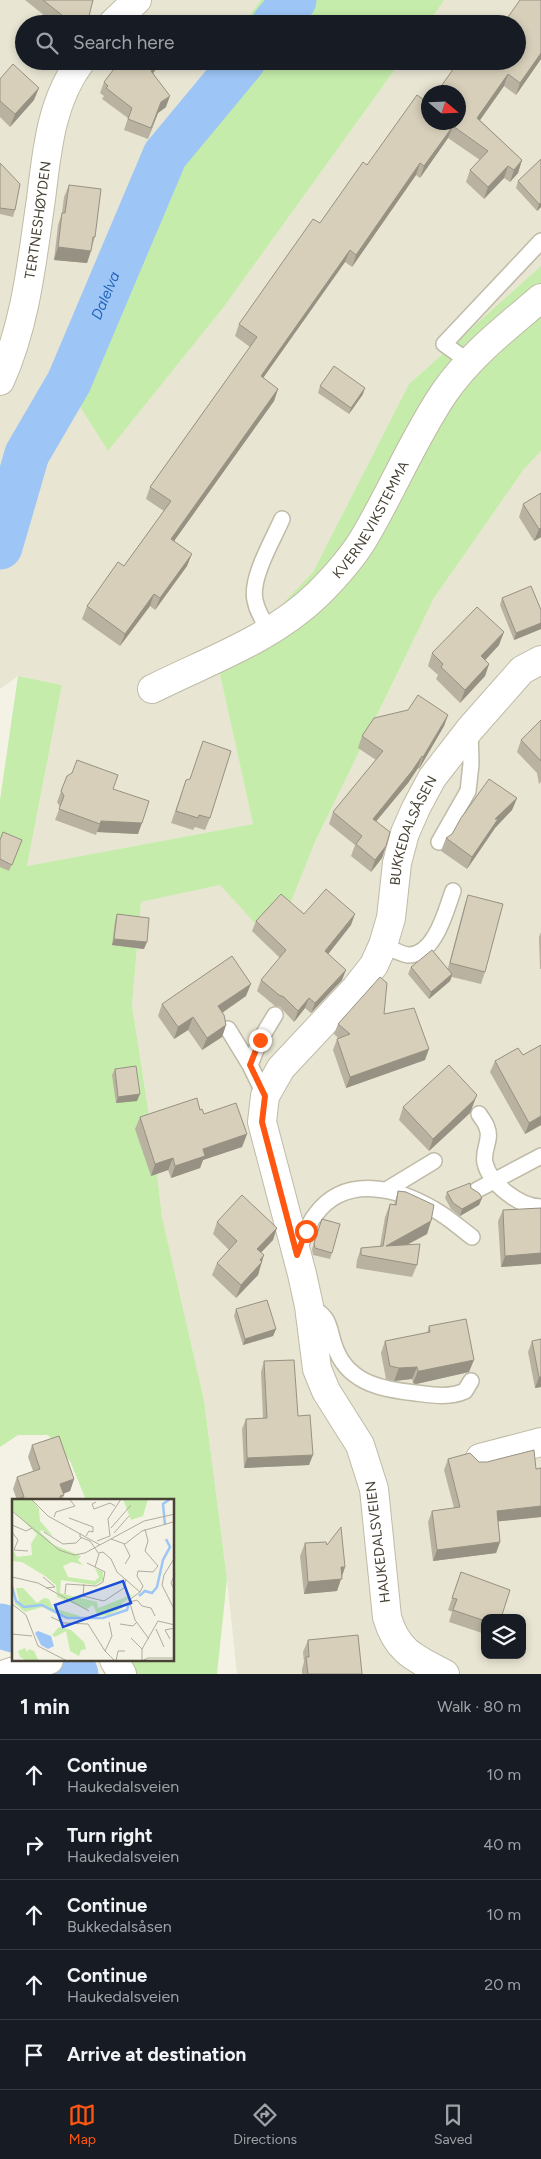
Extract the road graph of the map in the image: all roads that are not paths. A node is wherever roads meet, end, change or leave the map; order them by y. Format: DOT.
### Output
graph roads {
  1 [pos="137,0"];
  2 [pos="121,15"];
  3 [pos="75,70"];
  4 [pos="541,241"];
  5 [pos="541,298"];
  6 [pos="468,362"];
  7 [pos="0,381"];
  8 [pos="282,520"];
  9 [pos="270,631"];
  10 [pos="541,660"];
  11 [pos="152,689"];
  12 [pos="470,729"];
  13 [pos="439,842"];
  14 [pos="453,891"];
  15 [pos="383,945"];
  16 [pos="275,1015"];
  17 [pos="228,1029"];
  18 [pos="250,1065"];
  19 [pos="263,1109"];
  20 [pos="480,1114"];
  21 [pos="541,1156"];
  22 [pos="434,1161"];
  23 [pos="495,1180"];
  24 [pos="388,1189"];
  25 [pos="477,1190"];
  26 [pos="541,1208"];
  27 [pos="472,1237"];
  28 [pos="297,1255"];
  29 [pos="309,1306"];
  30 [pos="471,1381"];
  31 [pos="541,1442"];
  32 [pos="480,1458"];
  33 [pos="115,1662"];
  34 [pos="40,1667"];
  35 [pos="4,1674"];
  36 [pos="122,1674"];
  37 [pos="445,1674"];
  1 -- 2 [label="street"];
  3 -- 7 [label="street, TERTNESHØYDEN"];
  4 -- 6 [label="lane"];
  5 -- 6 [label="street, KVERNEVIKSTEMMA"];
  6 -- 9 [label="street, KVERNEVIKSTEMMA"];
  8 -- 9 [label="lane"];
  9 -- 11 [label="street, KVERNEVIKSTEMMA"];
  10 -- 12 [label="street, BUKKEDALSÅSEN"];
  12 -- 13 [label="lane, BUKKEDALSÅSEN"];
  12 -- 15 [label="street, BUKKEDALSÅSEN"];
  14 -- 15 [label="lane"];
  15 -- 19 [label="street, BUKKEDALSÅSEN"];
  16 -- 18 [label="lane"];
  17 -- 18 [label="lane, HAUKEDALSVEIEN"];
  18 -- 19 [label="lane, HAUKEDALSVEIEN"];
  19 -- 28 [label="street, HAUKEDALSVEIEN"];
  20 -- 23 [label="lane"];
  21 -- 23 [label="lane"];
  22 -- 24 [label="lane"];
  23 -- 25 [label="lane"];
  23 -- 26 [label="lane"];
  24 -- 27 [label="lane"];
  24 -- 28 [label="lane"];
  28 -- 29 [label="street, HAUKEDALSVEIEN"];
  29 -- 30 [label="lane"];
  29 -- 37 [label="street, HAUKEDALSVEIEN"];
  31 -- 32 [label="street"];
  33 -- 36 [label="street"];
  34 -- 35 [label="street"];
}
